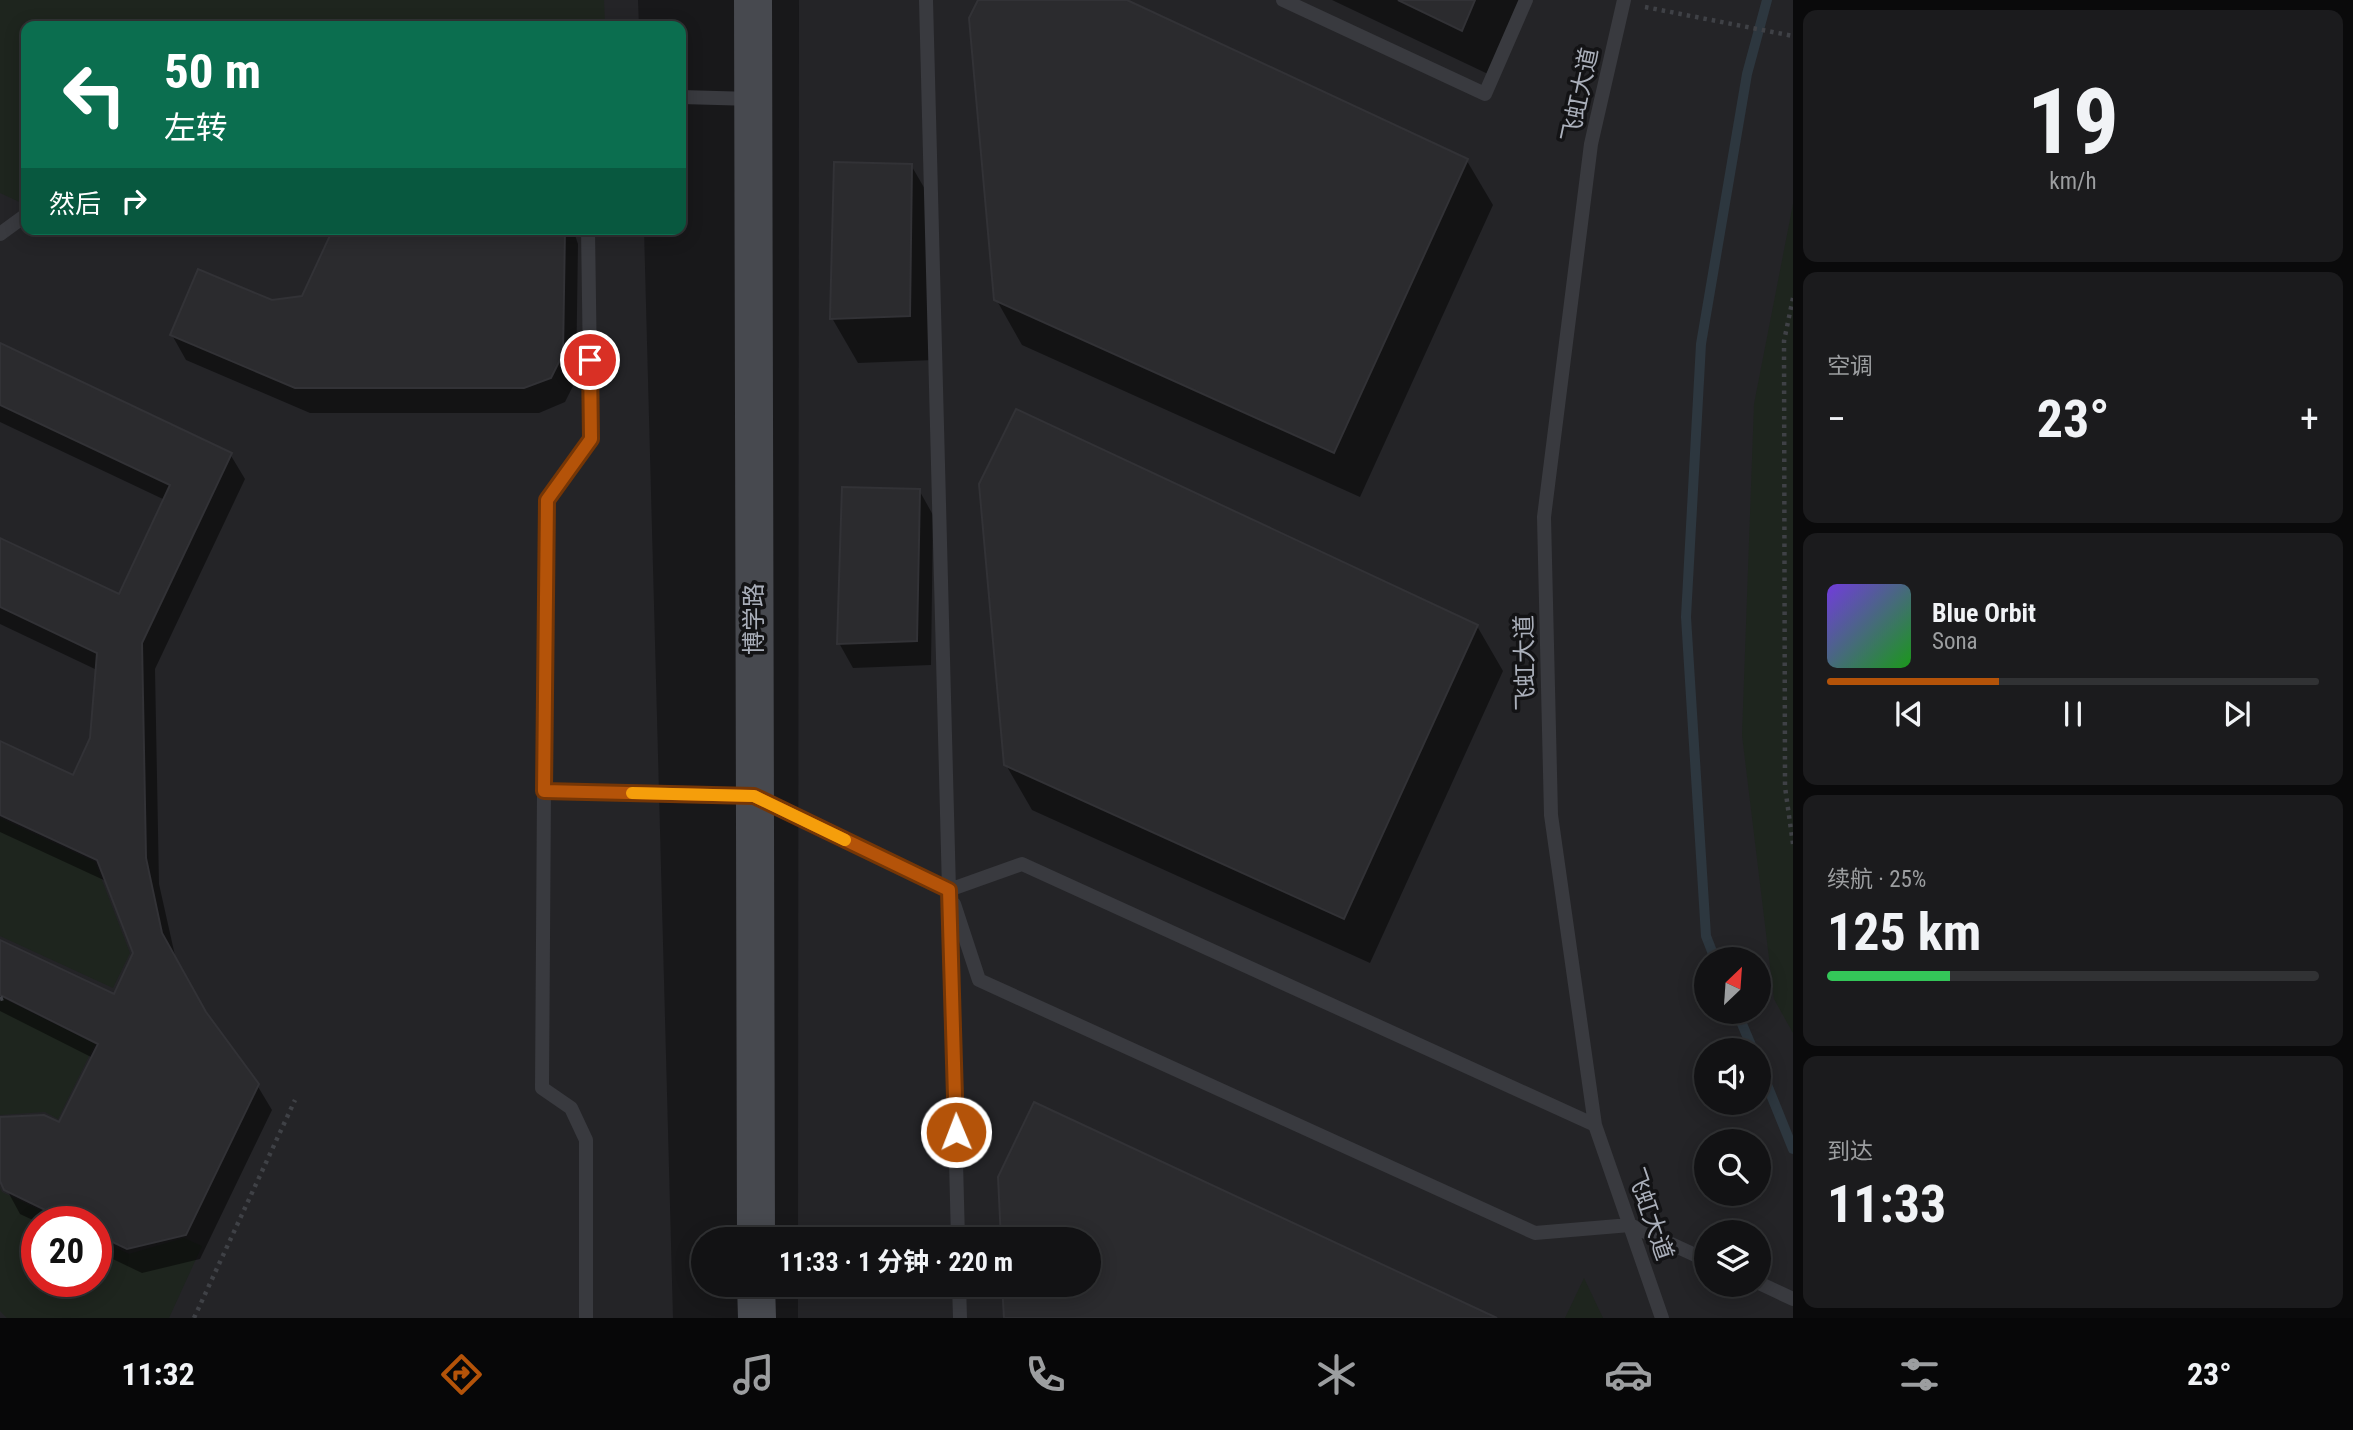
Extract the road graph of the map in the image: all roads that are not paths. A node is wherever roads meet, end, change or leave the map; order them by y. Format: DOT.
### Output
graph roads {
  1 [pos="753,0"];
  2 [pos="926,0"];
  3 [pos="1283,0"];
  4 [pos="1526,0"];
  5 [pos="1621,1"];
  6 [pos="686,97"];
  7 [pos="754,99"];
  8 [pos="21,218"];
  9 [pos="0,233"];
  10 [pos="588,235"];
  11 [pos="544,791"];
  12 [pos="754,796"];
  13 [pos="949,890"];
  14 [pos="1595,1125"];
  15 [pos="1630,1225"];
  16 [pos="756,1227"];
  17 [pos="958,1227"];
  18 [pos="1694,1254"];
  19 [pos="1771,1289"];
  20 [pos="757,1297"];
  21 [pos="959,1297"];
  22 [pos="1793,1299"];
  23 [pos="586,1318"];
  24 [pos="757,1318"];
  25 [pos="960,1318"];
  26 [pos="1662,1318"];
  1 -- 7 [label="street, 博学路"];
  2 -- 13 [label="lane"];
  3 -- 4 [label="lane"];
  5 -- 14 [label="lane, 飞虹大道"];
  6 -- 7 [label="lane"];
  7 -- 12 [label="street, 博学路"];
  8 -- 9 [label="lane"];
  10 -- 11 [label="lane"];
  11 -- 12 [label="lane"];
  11 -- 23 [label="lane"];
  12 -- 13 [label="lane"];
  12 -- 16 [label="street, 博学路"];
  13 -- 14 [label="lane"];
  13 -- 15 [label="lane"];
  13 -- 17 [label="lane"];
  14 -- 15 [label="lane, 飞虹大道"];
  15 -- 18 [label="lane"];
  15 -- 26 [label="lane, 飞虹大道"];
  19 -- 22 [label="lane"];
  20 -- 24 [label="street"];
  21 -- 25 [label="lane"];
}
